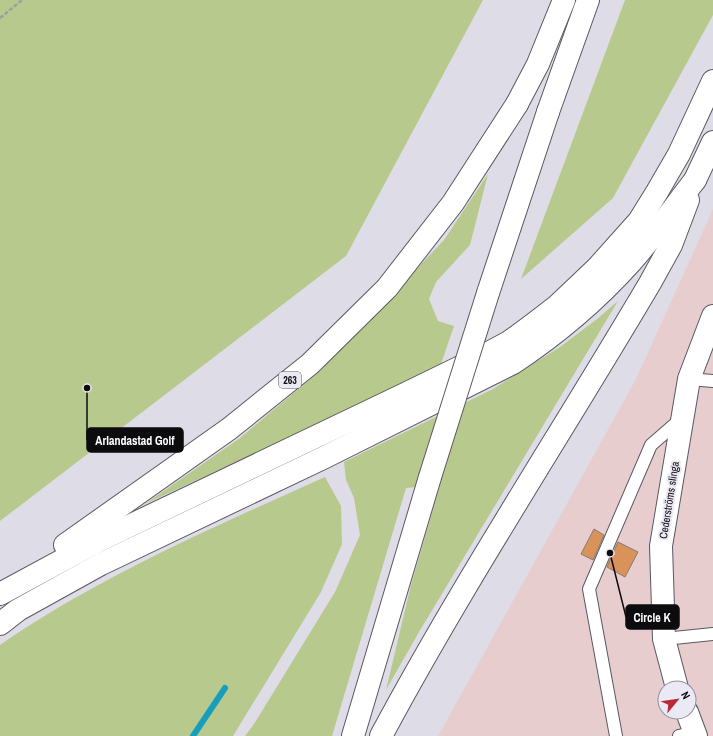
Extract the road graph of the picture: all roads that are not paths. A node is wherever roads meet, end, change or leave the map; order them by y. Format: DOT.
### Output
graph roads {
  1 [pos="564,0"];
  2 [pos="588,0"];
  3 [pos="713,81"];
  4 [pos="713,142"];
  5 [pos="695,180"];
  6 [pos="713,316"];
  7 [pos="689,378"];
  8 [pos="713,381"];
  9 [pos="683,417"];
  10 [pos="0,594"];
  11 [pos="0,624"];
  12 [pos="713,634"];
  13 [pos="664,639"];
  14 [pos="676,680"];
  15 [pos="688,720"];
  16 [pos="690,735"];
  17 [pos="353,736"];
  18 [pos="381,736"];
  19 [pos="616,736"];
  1 -- 10 [label="main road, 263"];
  2 -- 17 [label="main road, bridge"];
  3 -- 10 [label="main road"];
  4 -- 5 [label="main road"];
  5 -- 11 [label="main road"];
  5 -- 18 [label="main road"];
  6 -- 7 [label="main road, Cederströms slinga"];
  7 -- 8 [label="lane"];
  7 -- 9 [label="main road, Cederströms slinga"];
  9 -- 13 [label="main road, Cederströms slinga"];
  9 -- 19 [label="lane"];
  12 -- 13 [label="lane"];
  13 -- 14 [label="main road, Cederströms slinga"];
  15 -- 16 [label="main road"];
}
